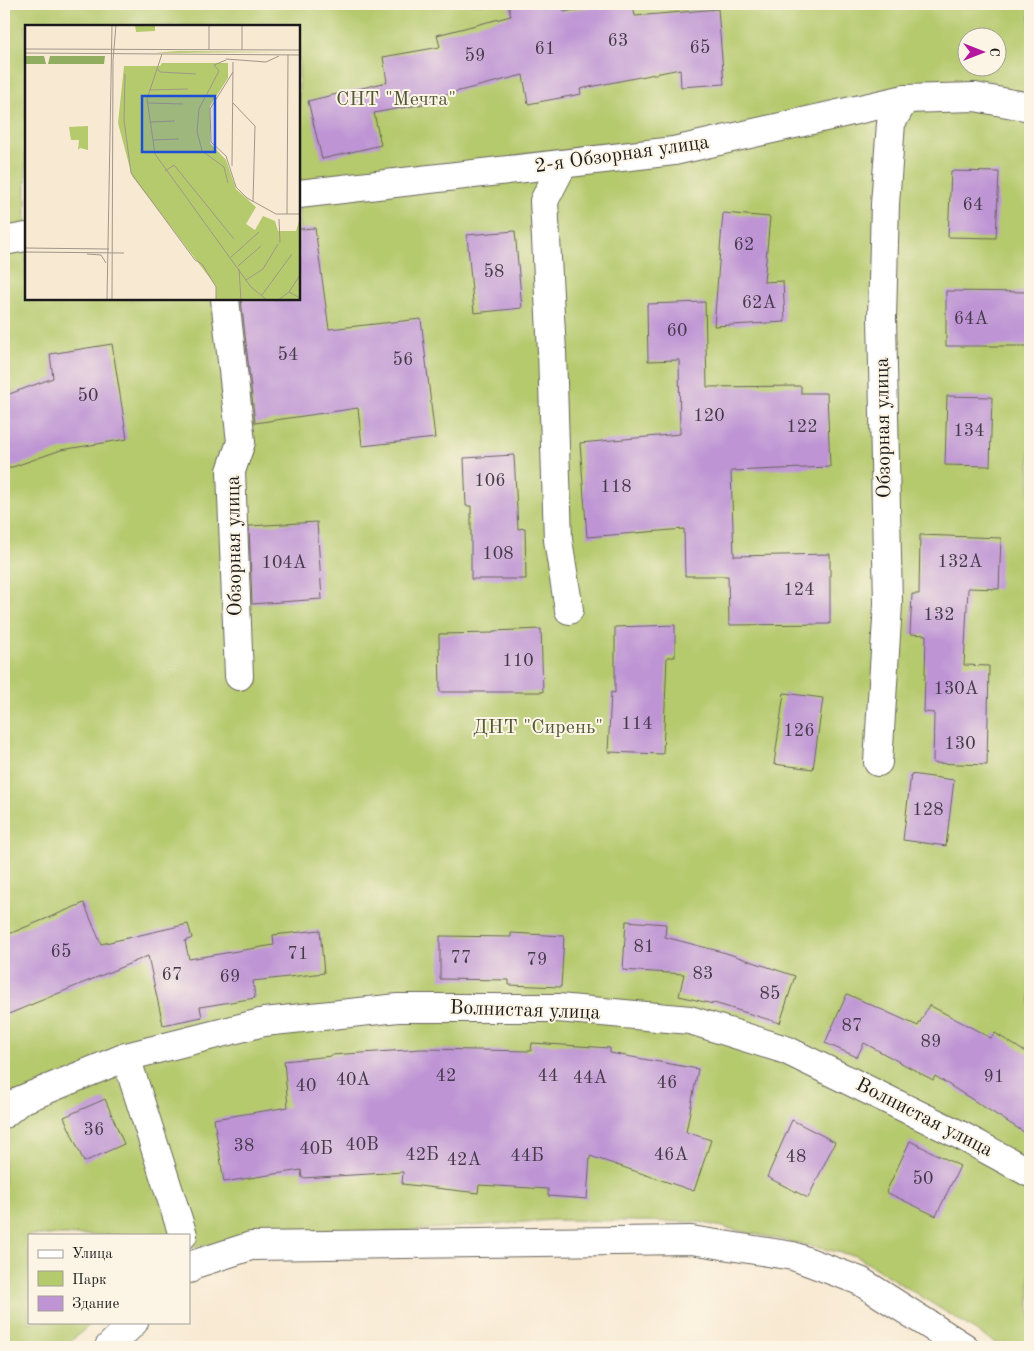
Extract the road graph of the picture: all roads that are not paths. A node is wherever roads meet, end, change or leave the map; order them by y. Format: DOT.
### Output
graph roads {
  1 [pos="905,98"];
  2 [pos="1030,107"];
  3 [pos="563,164"];
  4 [pos="300,194"];
  5 [pos="25,237"];
  6 [pos="4,241"];
  7 [pos="225,300"];
  8 [pos="569,610"];
  9 [pos="239,676"];
  10 [pos="878,762"];
  11 [pos="126,1057"];
  12 [pos="4,1114"];
  13 [pos="1030,1173"];
  14 [pos="183,1234"];
  15 [pos="190,1262"];
  16 [pos="132,1324"];
  17 [pos="109,1347"];
  18 [pos="964,1347"];
  1 -- 2 [label="street, 2-я Обзорная улица"];
  1 -- 3 [label="street, 2-я Обзорная улица"];
  1 -- 10 [label="street, Обзорная улица"];
  3 -- 4 [label="street, 2-я Обзорная улица"];
  3 -- 8 [label="street"];
  5 -- 6 [label="street"];
  7 -- 9 [label="street, Обзорная улица"];
  11 -- 12 [label="street, Волнистая улица"];
  11 -- 13 [label="street, Волнистая улица"];
  11 -- 14 [label="street"];
  15 -- 18 [label="street"];
  16 -- 17 [label="street"];
}
